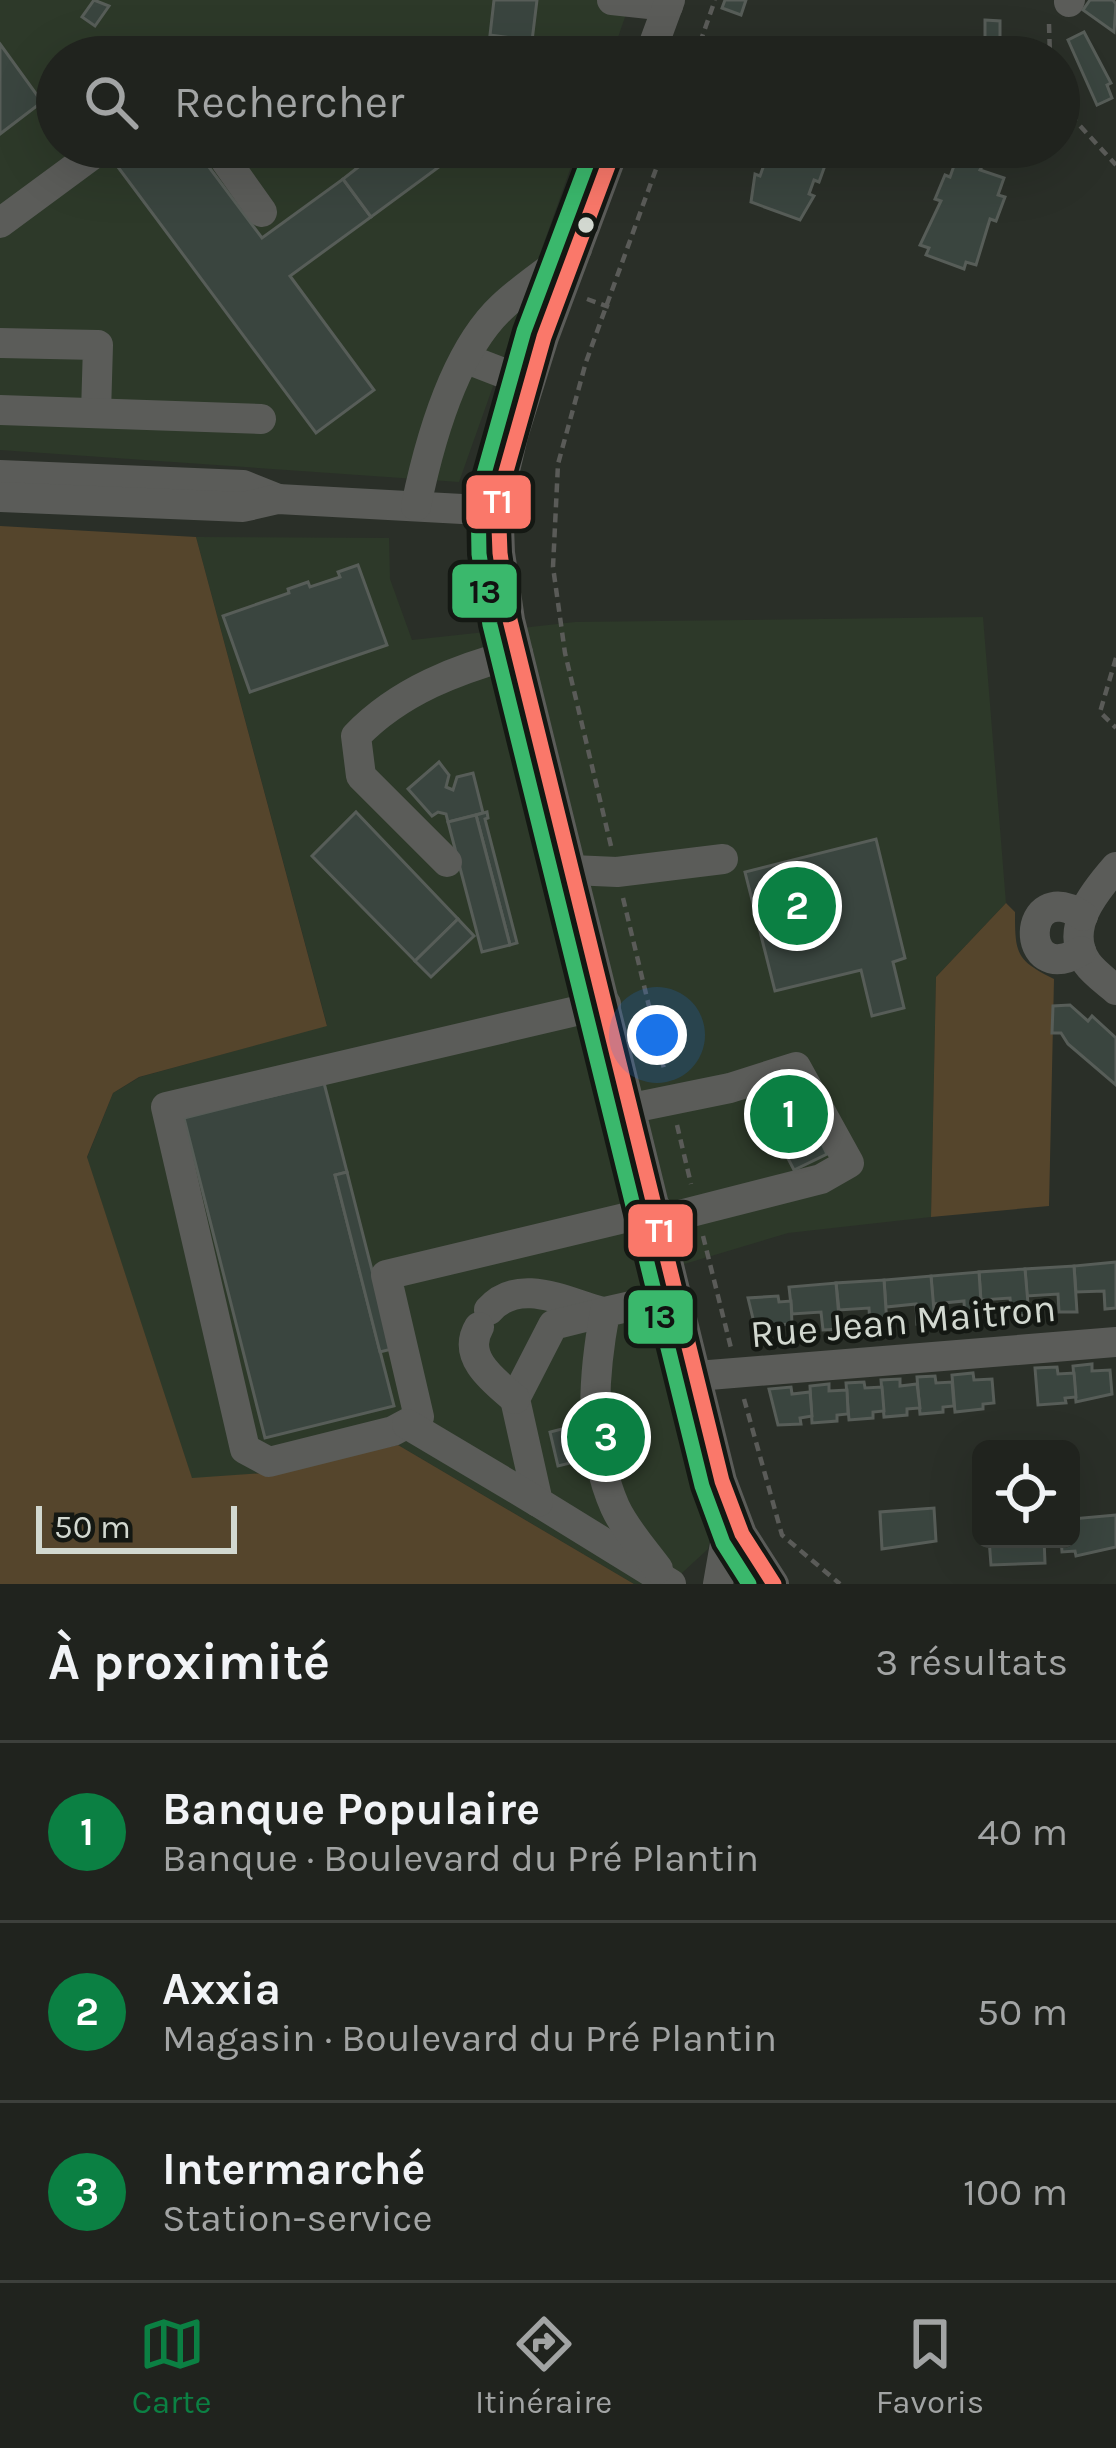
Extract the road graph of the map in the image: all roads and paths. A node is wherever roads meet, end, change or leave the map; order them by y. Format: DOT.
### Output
graph roads {
  1 [pos="612,0"];
  2 [pos="715,0"];
  3 [pos="669,3"];
  4 [pos="657,36"];
  5 [pos="702,36"];
  6 [pos="1080,126"];
  7 [pos="1116,164"];
  8 [pos="75,168"];
  9 [pos="231,168"];
  10 [pos="607,168"];
  11 [pos="262,212"];
  12 [pos="0,223"];
  13 [pos="577,249"];
  14 [pos="0,343"];
  15 [pos="467,359"];
  16 [pos="529,383"];
  17 [pos="0,410"];
  18 [pos="96,413"];
  19 [pos="261,419"];
  20 [pos="0,476"];
  21 [pos="0,497"];
  22 [pos="278,499"];
  23 [pos="416,506"];
  24 [pos="499,511"];
  25 [pos="518,652"];
  26 [pos="1116,658"];
  27 [pos="1116,728"];
  28 [pos="723,859"];
  29 [pos="447,862"];
  30 [pos="1116,867"];
  31 [pos="572,871"];
  32 [pos="1083,916"];
  33 [pos="1082,951"];
  34 [pos="1116,990"];
  35 [pos="606,1004"];
  36 [pos="632,1108"];
  37 [pos="659,1215"];
  38 [pos="676,1296"];
  39 [pos="604,1312"];
  40 [pos="1116,1342"];
  41 [pos="698,1376"];
  42 [pos="515,1399"];
  43 [pos="407,1424"];
  44 [pos="722,1481"];
  45 [pos="538,1502"];
  46 [pos="668,1581"];
  47 [pos="718,1584"];
  48 [pos="774,1584"];
  1 -- 3 [label="street"];
  2 -- 5 [label="path"];
  3 -- 4 [label="street"];
  6 -- 7 [label="path"];
  8 -- 12 [label="street"];
  9 -- 11 [label="street"];
  10 -- 13 [label="street"];
  13 -- 15 [label="street"];
  13 -- 16 [label="street"];
  14 -- 18 [label="street"];
  15 -- 16 [label="street"];
  15 -- 23 [label="street"];
  16 -- 24 [label="street"];
  17 -- 18 [label="street"];
  18 -- 19 [label="street"];
  20 -- 22 [label="street"];
  21 -- 22 [label="street"];
  22 -- 23 [label="street"];
  23 -- 24 [label="street"];
  24 -- 25 [label="street"];
  25 -- 29 [label="street"];
  25 -- 31 [label="street"];
  26 -- 27 [label="path"];
  28 -- 31 [label="street"];
  30 -- 32 [label="street"];
  31 -- 35 [label="street"];
  32 -- 33 [label="street"];
  32 -- 33 [label="street"];
  33 -- 34 [label="street"];
  35 -- 36 [label="street"];
  35 -- 43 [label="street"];
  36 -- 37 [label="street"];
  36 -- 37 [label="street"];
  37 -- 38 [label="street"];
  37 -- 43 [label="street"];
  38 -- 39 [label="street"];
  38 -- 41 [label="street"];
  39 -- 42 [label="street"];
  39 -- 42 [label="street"];
  39 -- 46 [label="street"];
  40 -- 41 [label="street, Rue Jean Maitron"];
  41 -- 44 [label="street"];
  42 -- 45 [label="street"];
  43 -- 45 [label="street"];
  44 -- 47 [label="street"];
  44 -- 48 [label="street"];
  45 -- 46 [label="street"];
}
